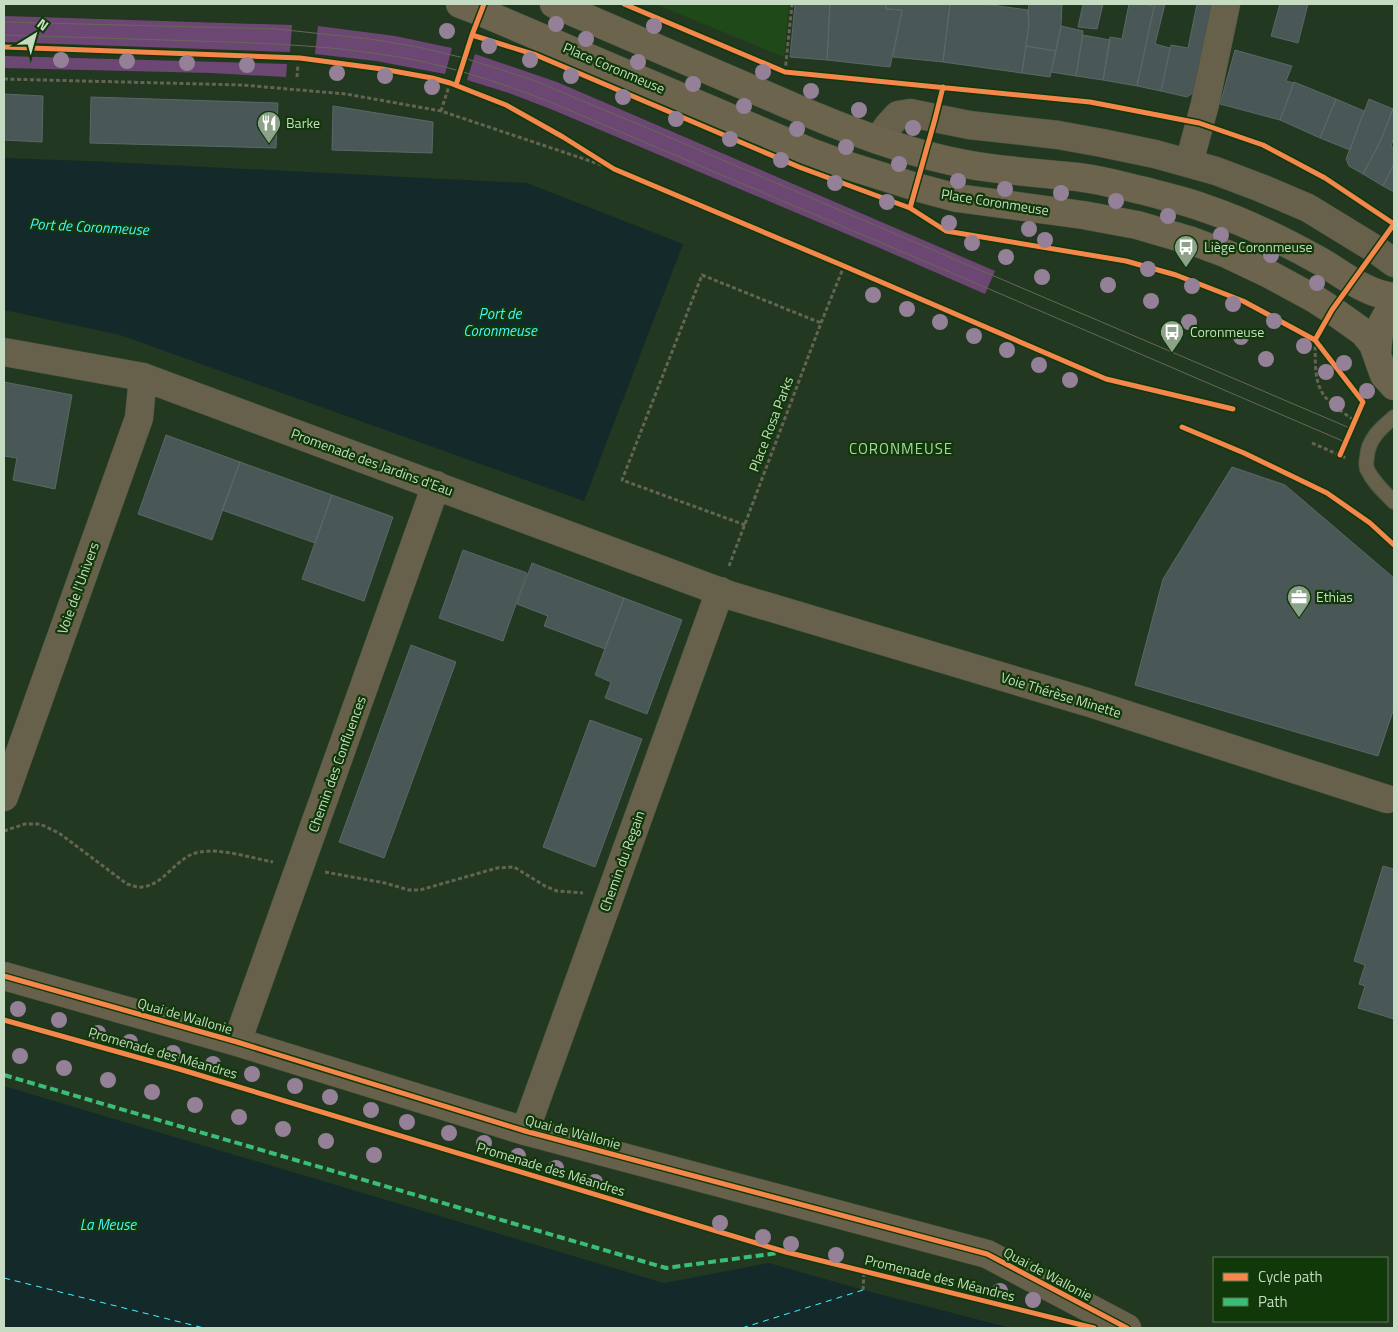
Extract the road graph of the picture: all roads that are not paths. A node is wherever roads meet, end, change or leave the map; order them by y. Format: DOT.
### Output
graph roads {
  1 [pos="460,4"];
  2 [pos="554,4"];
  3 [pos="1226,4"];
  4 [pos="878,140"];
  5 [pos="1188,163"];
  6 [pos="1394,263"];
  7 [pos="1394,298"];
  8 [pos="1394,308"];
  9 [pos="4,352"];
  10 [pos="1377,355"];
  11 [pos="143,378"];
  12 [pos="1394,386"];
  13 [pos="1394,417"];
  14 [pos="436,486"];
  15 [pos="1394,502"];
  16 [pos="726,594"];
  17 [pos="4,797"];
  18 [pos="1387,798"];
  19 [pos="4,976"];
  20 [pos="237,1042"];
  21 [pos="525,1131"];
  22 [pos="1126,1328"];
  1 -- 10 [label="main road, Place Coronmeuse"];
  2 -- 4 [label="main road"];
  3 -- 5 [label="street"];
  4 -- 5 [label="street"];
  4 -- 7 [label="main road"];
  5 -- 6 [label="street"];
  8 -- 10 [label="main road, Place Coronmeuse"];
  9 -- 11 [label="street, Promenade des Jardins d'Eau"];
  10 -- 12 [label="main road, Place Coronmeuse"];
  11 -- 14 [label="street, Promenade des Jardins d'Eau"];
  11 -- 17 [label="street, Voie de l'Univers"];
  13 -- 15 [label="lane"];
  14 -- 16 [label="street, Promenade des Jardins d'Eau"];
  14 -- 20 [label="street, Chemin des Confluences"];
  16 -- 18 [label="street, Voie Thérèse Minette"];
  16 -- 21 [label="street, Chemin du Regain"];
  19 -- 20 [label="street, Quai de Wallonie"];
  20 -- 21 [label="street, Quai de Wallonie"];
  21 -- 22 [label="street, Quai de Wallonie"];
}
